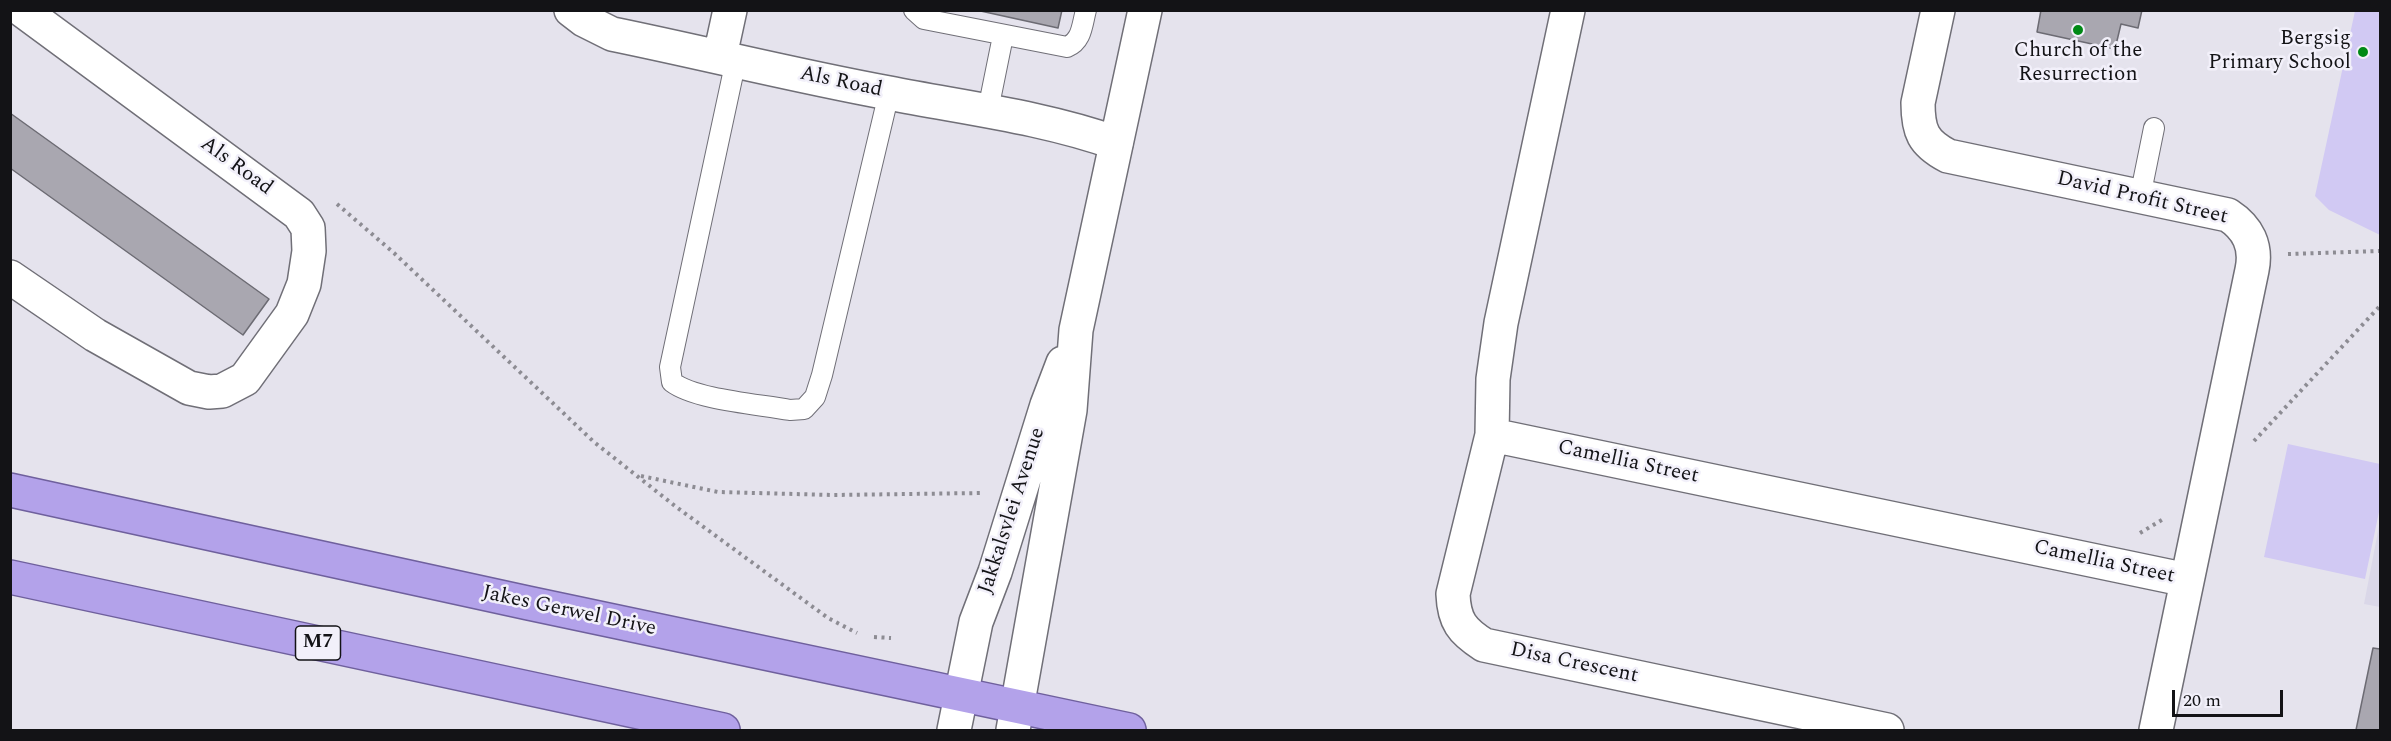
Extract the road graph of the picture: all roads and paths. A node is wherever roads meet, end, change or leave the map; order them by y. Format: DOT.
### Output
graph roads {
  1 [pos="22,10"];
  2 [pos="571,10"];
  3 [pos="730,10"];
  4 [pos="914,10"];
  5 [pos="1086,10"];
  6 [pos="1145,10"];
  7 [pos="1568,10"];
  8 [pos="1938,10"];
  9 [pos="1003,36"];
  10 [pos="728,58"];
  11 [pos="889,93"];
  12 [pos="988,110"];
  13 [pos="2154,128"];
  14 [pos="1116,143"];
  15 [pos="2139,196"];
  16 [pos="333,201"];
  17 [pos="2253,247"];
  18 [pos="2380,251"];
  19 [pos="10,277"];
  20 [pos="1076,330"];
  21 [pos="1492,435"];
  22 [pos="637,476"];
  23 [pos="10,490"];
  24 [pos="992,493"];
  25 [pos="10,576"];
  26 [pos="2187,580"];
  27 [pos="891,638"];
  28 [pos="961,695"];
  29 [pos="1016,719"];
  30 [pos="723,730"];
  31 [pos="954,730"];
  32 [pos="1128,730"];
  33 [pos="1887,730"];
  34 [pos="2156,730"];
  1 -- 19 [label="street, Als Road"];
  2 -- 10 [label="street, Als Road"];
  3 -- 10 [label="street"];
  4 -- 9 [label="lane"];
  5 -- 9 [label="lane"];
  6 -- 14 [label="street, Jakkalsvlei Avenue"];
  7 -- 21 [label="street"];
  8 -- 15 [label="street, David Profit Street"];
  9 -- 12 [label="lane"];
  10 -- 11 [label="street, Als Road"];
  10 -- 11 [label="lane"];
  11 -- 12 [label="street, Als Road"];
  12 -- 14 [label="street, Als Road"];
  13 -- 15 [label="lane"];
  14 -- 20 [label="street, Jakkalsvlei Avenue"];
  15 -- 17 [label="street, David Profit Street"];
  16 -- 22 [label="path"];
  17 -- 18 [label="path"];
  17 -- 26 [label="street"];
  20 -- 28 [label="street, Jakkalsvlei Avenue"];
  20 -- 29 [label="street, Jakkalsvlei Avenue"];
  21 -- 26 [label="street, Camellia Street"];
  21 -- 33 [label="street, Disa Crescent"];
  22 -- 24 [label="path"];
  22 -- 27 [label="path"];
  23 -- 28 [label="highway, Jakes Gerwel Drive"];
  25 -- 30 [label="highway, M7"];
  26 -- 34 [label="street"];
  28 -- 29 [label="highway, Jakes Gerwel Drive"];
  28 -- 31 [label="street, Jakkalsvlei Avenue"];
  29 -- 32 [label="highway, Jakes Gerwel Drive"];
}
